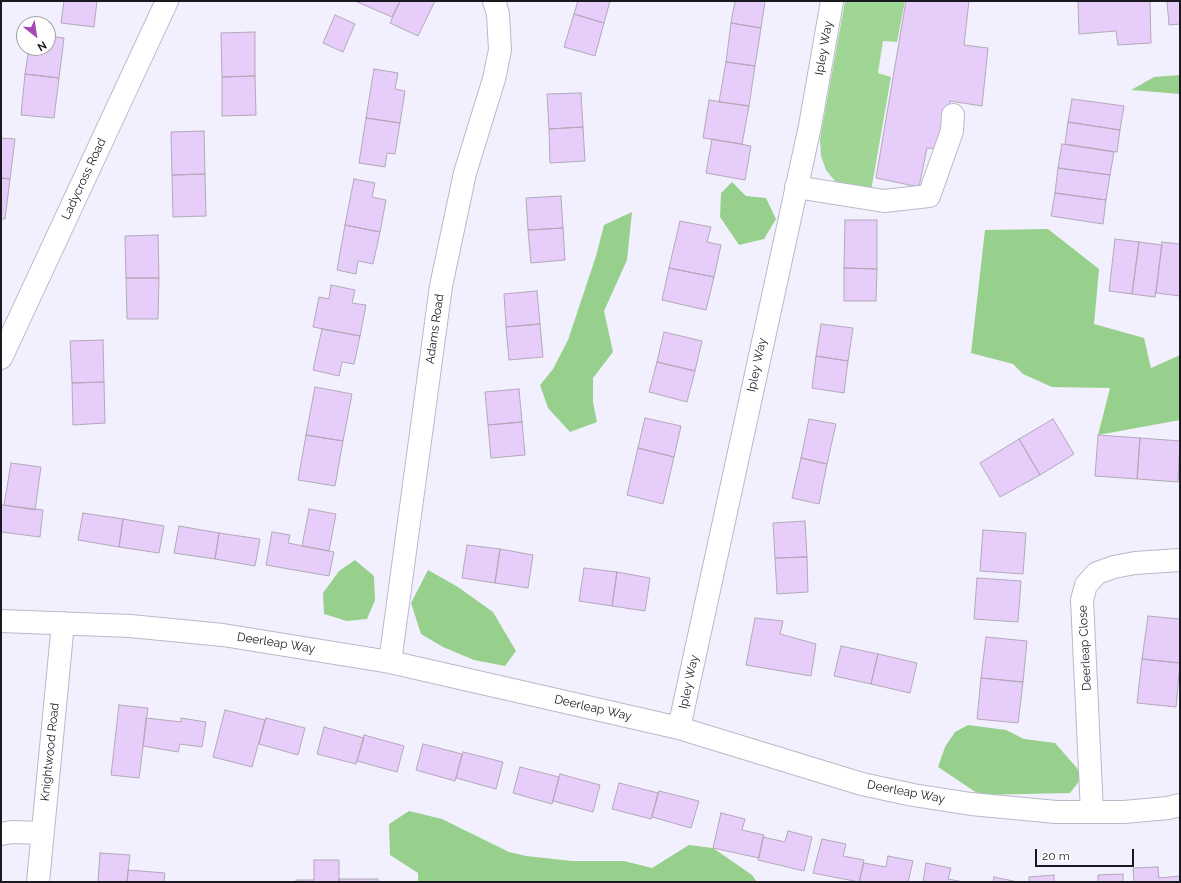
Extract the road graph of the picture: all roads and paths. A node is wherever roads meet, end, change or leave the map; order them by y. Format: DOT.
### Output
graph roads {
  1 [pos="167,1"];
  2 [pos="494,1"];
  3 [pos="832,1"];
  4 [pos="953,115"];
  5 [pos="796,187"];
  6 [pos="1,358"];
  7 [pos="1180,560"];
  8 [pos="1,621"];
  9 [pos="63,623"];
  10 [pos="390,662"];
  11 [pos="679,728"];
  12 [pos="1180,805"];
  13 [pos="1092,812"];
  14 [pos="42,833"];
  15 [pos="1,834"];
  16 [pos="38,882"];
  1 -- 6 [label="street, Ladycross Road"];
  2 -- 10 [label="street, Adams Road"];
  3 -- 5 [label="street, Ipley Way"];
  4 -- 5 [label="street"];
  5 -- 11 [label="street, Ipley Way"];
  7 -- 13 [label="street, Deerleap Close"];
  8 -- 9 [label="street, Deerleap Way"];
  9 -- 10 [label="street, Deerleap Way"];
  9 -- 14 [label="street, Knightwood Road"];
  10 -- 11 [label="street, Deerleap Way"];
  11 -- 13 [label="street, Deerleap Way"];
  12 -- 13 [label="street, Deerleap Way"];
  14 -- 15 [label="street"];
  14 -- 16 [label="street, Knightwood Road"];
}
